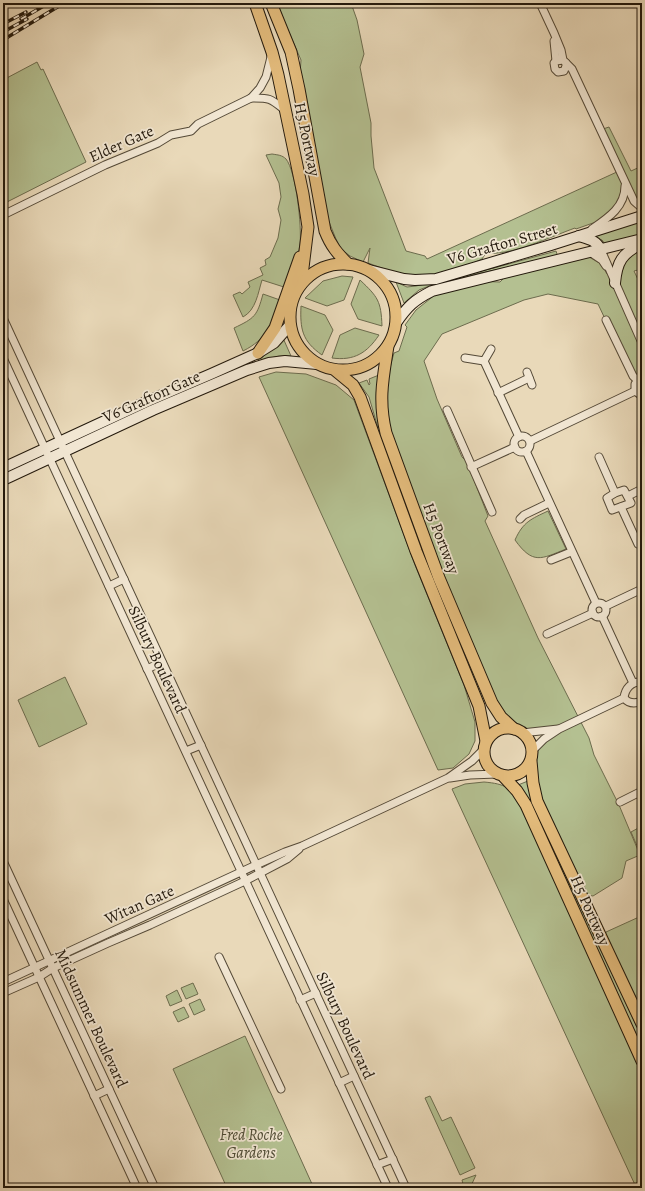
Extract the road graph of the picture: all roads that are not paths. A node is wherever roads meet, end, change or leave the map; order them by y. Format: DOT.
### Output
graph roads {
  1 [pos="254,3"];
  2 [pos="271,3"];
  3 [pos="540,3"];
  4 [pos="272,52"];
  5 [pos="562,61"];
  6 [pos="562,72"];
  7 [pos="578,85"];
  8 [pos="251,98"];
  9 [pos="286,111"];
  10 [pos="625,183"];
  11 [pos="642,208"];
  12 [pos="3,215"];
  13 [pos="642,216"];
  14 [pos="581,235"];
  15 [pos="642,239"];
  16 [pos="642,243"];
  17 [pos="601,250"];
  18 [pos="587,253"];
  19 [pos="360,267"];
  20 [pos="610,273"];
  21 [pos="615,283"];
  22 [pos="295,288"];
  23 [pos="286,308"];
  24 [pos="3,318"];
  25 [pos="606,320"];
  26 [pos="396,323"];
  27 [pos="290,325"];
  28 [pos="642,343"];
  29 [pos="388,346"];
  30 [pos="491,349"];
  31 [pos="258,353"];
  32 [pos="3,358"];
  33 [pos="465,358"];
  34 [pos="484,361"];
  35 [pos="324,367"];
  36 [pos="530,379"];
  37 [pos="640,380"];
  38 [pos="635,391"];
  39 [pos="498,392"];
  40 [pos="642,396"];
  41 [pos="447,410"];
  42 [pos="86,436"];
  43 [pos="519,437"];
  44 [pos="530,440"];
  45 [pos="61,441"];
  46 [pos="515,448"];
  47 [pos="45,449"];
  48 [pos="66,451"];
  49 [pos="526,451"];
  50 [pos="599,456"];
  51 [pos="50,459"];
  52 [pos="471,467"];
  53 [pos="3,468"];
  54 [pos="3,480"];
  55 [pos="642,489"];
  56 [pos="615,492"];
  57 [pos="628,496"];
  58 [pos="549,504"];
  59 [pos="621,507"];
  60 [pos="492,512"];
  61 [pos="520,519"];
  62 [pos="638,544"];
  63 [pos="571,552"];
  64 [pos="551,560"];
  65 [pos="124,579"];
  66 [pos="108,586"];
  67 [pos="642,589"];
  68 [pos="596,603"];
  69 [pos="606,606"];
  70 [pos="592,613"];
  71 [pos="602,616"];
  72 [pos="547,634"];
  73 [pos="162,662"];
  74 [pos="147,669"];
  75 [pos="642,682"];
  76 [pos="633,683"];
  77 [pos="624,698"];
  78 [pos="642,702"];
  79 [pos="559,728"];
  80 [pos="518,730"];
  81 [pos="201,745"];
  82 [pos="485,745"];
  83 [pos="186,751"];
  84 [pos="532,756"];
  85 [pos="501,775"];
  86 [pos="448,778"];
  87 [pos="642,791"];
  88 [pos="620,802"];
  89 [pos="302,846"];
  90 [pos="3,861"];
  91 [pos="256,865"];
  92 [pos="241,872"];
  93 [pos="260,873"];
  94 [pos="245,881"];
  95 [pos="3,899"];
  96 [pos="219,957"];
  97 [pos="49,960"];
  98 [pos="35,968"];
  99 [pos="53,968"];
  100 [pos="39,977"];
  101 [pos="3,982"];
  102 [pos="3,993"];
  103 [pos="316,993"];
  104 [pos="300,1000"];
  105 [pos="642,1024"];
  106 [pos="642,1061"];
  107 [pos="354,1076"];
  108 [pos="339,1083"];
  109 [pos="281,1088"];
  110 [pos="109,1089"];
  111 [pos="94,1096"];
  112 [pos="393,1159"];
  113 [pos="377,1166"];
  114 [pos="642,1187"];
  115 [pos="137,1188"];
  116 [pos="155,1188"];
  117 [pos="388,1188"];
  118 [pos="406,1188"];
  119 [pos="639,1188"];
  1 -- 4 [label="main road, H5 Portway"];
  2 -- 19 [label="main road, H5 Portway"];
  3 -- 5 [label="street"];
  4 -- 8 [label="street, Elder Gate"];
  4 -- 9 [label="main road, H5 Portway"];
  5 -- 6 [label="street"];
  5 -- 6 [label="street"];
  5 -- 7 [label="street"];
  6 -- 7 [label="street"];
  7 -- 10 [label="street"];
  8 -- 9 [label="street, Elder Gate"];
  8 -- 12 [label="street, Elder Gate"];
  9 -- 22 [label="main road, H5 Portway"];
  10 -- 11 [label="street"];
  10 -- 14 [label="street"];
  13 -- 14 [label="street, V6 Grafton Street"];
  14 -- 17 [label="street"];
  14 -- 19 [label="street, V6 Grafton Street"];
  15 -- 17 [label="street, V6 Grafton Street"];
  16 -- 21 [label="street"];
  17 -- 18 [label="street, V6 Grafton Street"];
  17 -- 20 [label="street"];
  18 -- 20 [label="street"];
  18 -- 26 [label="street, V6 Grafton Street"];
  19 -- 22 [label="main road"];
  19 -- 26 [label="main road"];
  20 -- 21 [label="street"];
  21 -- 28 [label="street"];
  22 -- 23 [label="main road"];
  23 -- 27 [label="main road"];
  23 -- 31 [label="main road"];
  24 -- 45 [label="street"];
  25 -- 37 [label="street"];
  26 -- 29 [label="main road"];
  27 -- 31 [label="street, V6 Grafton Gate"];
  27 -- 35 [label="main road"];
  29 -- 35 [label="main road"];
  29 -- 80 [label="main road, H5 Portway"];
  30 -- 34 [label="street"];
  31 -- 42 [label="street, V6 Grafton Gate"];
  32 -- 47 [label="street"];
  33 -- 34 [label="street"];
  34 -- 39 [label="street"];
  35 -- 42 [label="street, V6 Grafton Gate"];
  35 -- 82 [label="main road, H5 Portway"];
  36 -- 39 [label="street"];
  37 -- 38 [label="street"];
  38 -- 40 [label="street"];
  38 -- 44 [label="street"];
  39 -- 43 [label="street"];
  41 -- 52 [label="street"];
  42 -- 45 [label="street, V6 Grafton Gate"];
  42 -- 48 [label="street, V6 Grafton Gate"];
  43 -- 44 [label="street"];
  43 -- 46 [label="street"];
  44 -- 49 [label="street"];
  45 -- 47 [label="street, V6 Grafton Gate"];
  45 -- 48 [label="street, Silbury Boulevard"];
  46 -- 49 [label="street"];
  46 -- 52 [label="street"];
  47 -- 51 [label="street, Silbury Boulevard"];
  47 -- 53 [label="street, V6 Grafton Gate"];
  48 -- 51 [label="street, V6 Grafton Gate"];
  48 -- 65 [label="street, Silbury Boulevard"];
  49 -- 58 [label="street"];
  50 -- 56 [label="street"];
  51 -- 54 [label="street, V6 Grafton Gate"];
  51 -- 66 [label="street, Silbury Boulevard"];
  52 -- 60 [label="street"];
  55 -- 57 [label="street"];
  56 -- 57 [label="street"];
  56 -- 59 [label="street"];
  57 -- 59 [label="street"];
  58 -- 61 [label="street"];
  58 -- 63 [label="street"];
  59 -- 62 [label="street"];
  63 -- 64 [label="street"];
  63 -- 68 [label="street"];
  65 -- 66 [label="street"];
  65 -- 73 [label="street, Silbury Boulevard"];
  66 -- 74 [label="street, Silbury Boulevard"];
  67 -- 69 [label="street"];
  68 -- 69 [label="street"];
  68 -- 70 [label="street"];
  69 -- 71 [label="street"];
  70 -- 71 [label="street"];
  70 -- 72 [label="street"];
  71 -- 76 [label="street"];
  73 -- 74 [label="street"];
  73 -- 81 [label="street, Silbury Boulevard"];
  74 -- 83 [label="street, Silbury Boulevard"];
  75 -- 76 [label="street"];
  76 -- 77 [label="street"];
  77 -- 78 [label="street"];
  77 -- 79 [label="street"];
  79 -- 80 [label="street"];
  79 -- 84 [label="street"];
  80 -- 82 [label="main road"];
  80 -- 84 [label="main road"];
  81 -- 83 [label="street"];
  81 -- 91 [label="street, Silbury Boulevard"];
  82 -- 85 [label="main road"];
  82 -- 86 [label="street"];
  83 -- 92 [label="street, Silbury Boulevard"];
  84 -- 85 [label="main road"];
  84 -- 105 [label="main road, H5 Portway"];
  85 -- 86 [label="street"];
  85 -- 106 [label="main road, H5 Portway"];
  86 -- 89 [label="street"];
  87 -- 88 [label="street"];
  89 -- 91 [label="street"];
  89 -- 93 [label="street"];
  90 -- 97 [label="street, Midsummer Boulevard"];
  91 -- 92 [label="street, Witan Gate"];
  91 -- 93 [label="street, Silbury Boulevard"];
  92 -- 94 [label="street, Silbury Boulevard"];
  92 -- 97 [label="street, Witan Gate"];
  93 -- 94 [label="street, Witan Gate"];
  93 -- 103 [label="street, Silbury Boulevard"];
  94 -- 99 [label="street, Witan Gate"];
  94 -- 104 [label="street, Silbury Boulevard"];
  95 -- 98 [label="street, Midsummer Boulevard"];
  96 -- 109 [label="street"];
  97 -- 98 [label="street, Witan Gate"];
  97 -- 99 [label="street, Midsummer Boulevard"];
  98 -- 100 [label="street, Midsummer Boulevard"];
  98 -- 101 [label="street"];
  99 -- 100 [label="street, Witan Gate"];
  99 -- 110 [label="street, Midsummer Boulevard"];
  100 -- 102 [label="street"];
  100 -- 111 [label="street, Midsummer Boulevard"];
  103 -- 104 [label="street"];
  103 -- 107 [label="street, Silbury Boulevard"];
  104 -- 108 [label="street, Silbury Boulevard"];
  107 -- 108 [label="street"];
  107 -- 112 [label="street, Silbury Boulevard"];
  108 -- 113 [label="street, Silbury Boulevard"];
  110 -- 111 [label="street"];
  110 -- 116 [label="street, Midsummer Boulevard"];
  111 -- 115 [label="street, Midsummer Boulevard"];
  112 -- 113 [label="street"];
  112 -- 118 [label="street, Silbury Boulevard"];
  113 -- 117 [label="street, Silbury Boulevard"];
  114 -- 119 [label="street"];
}
